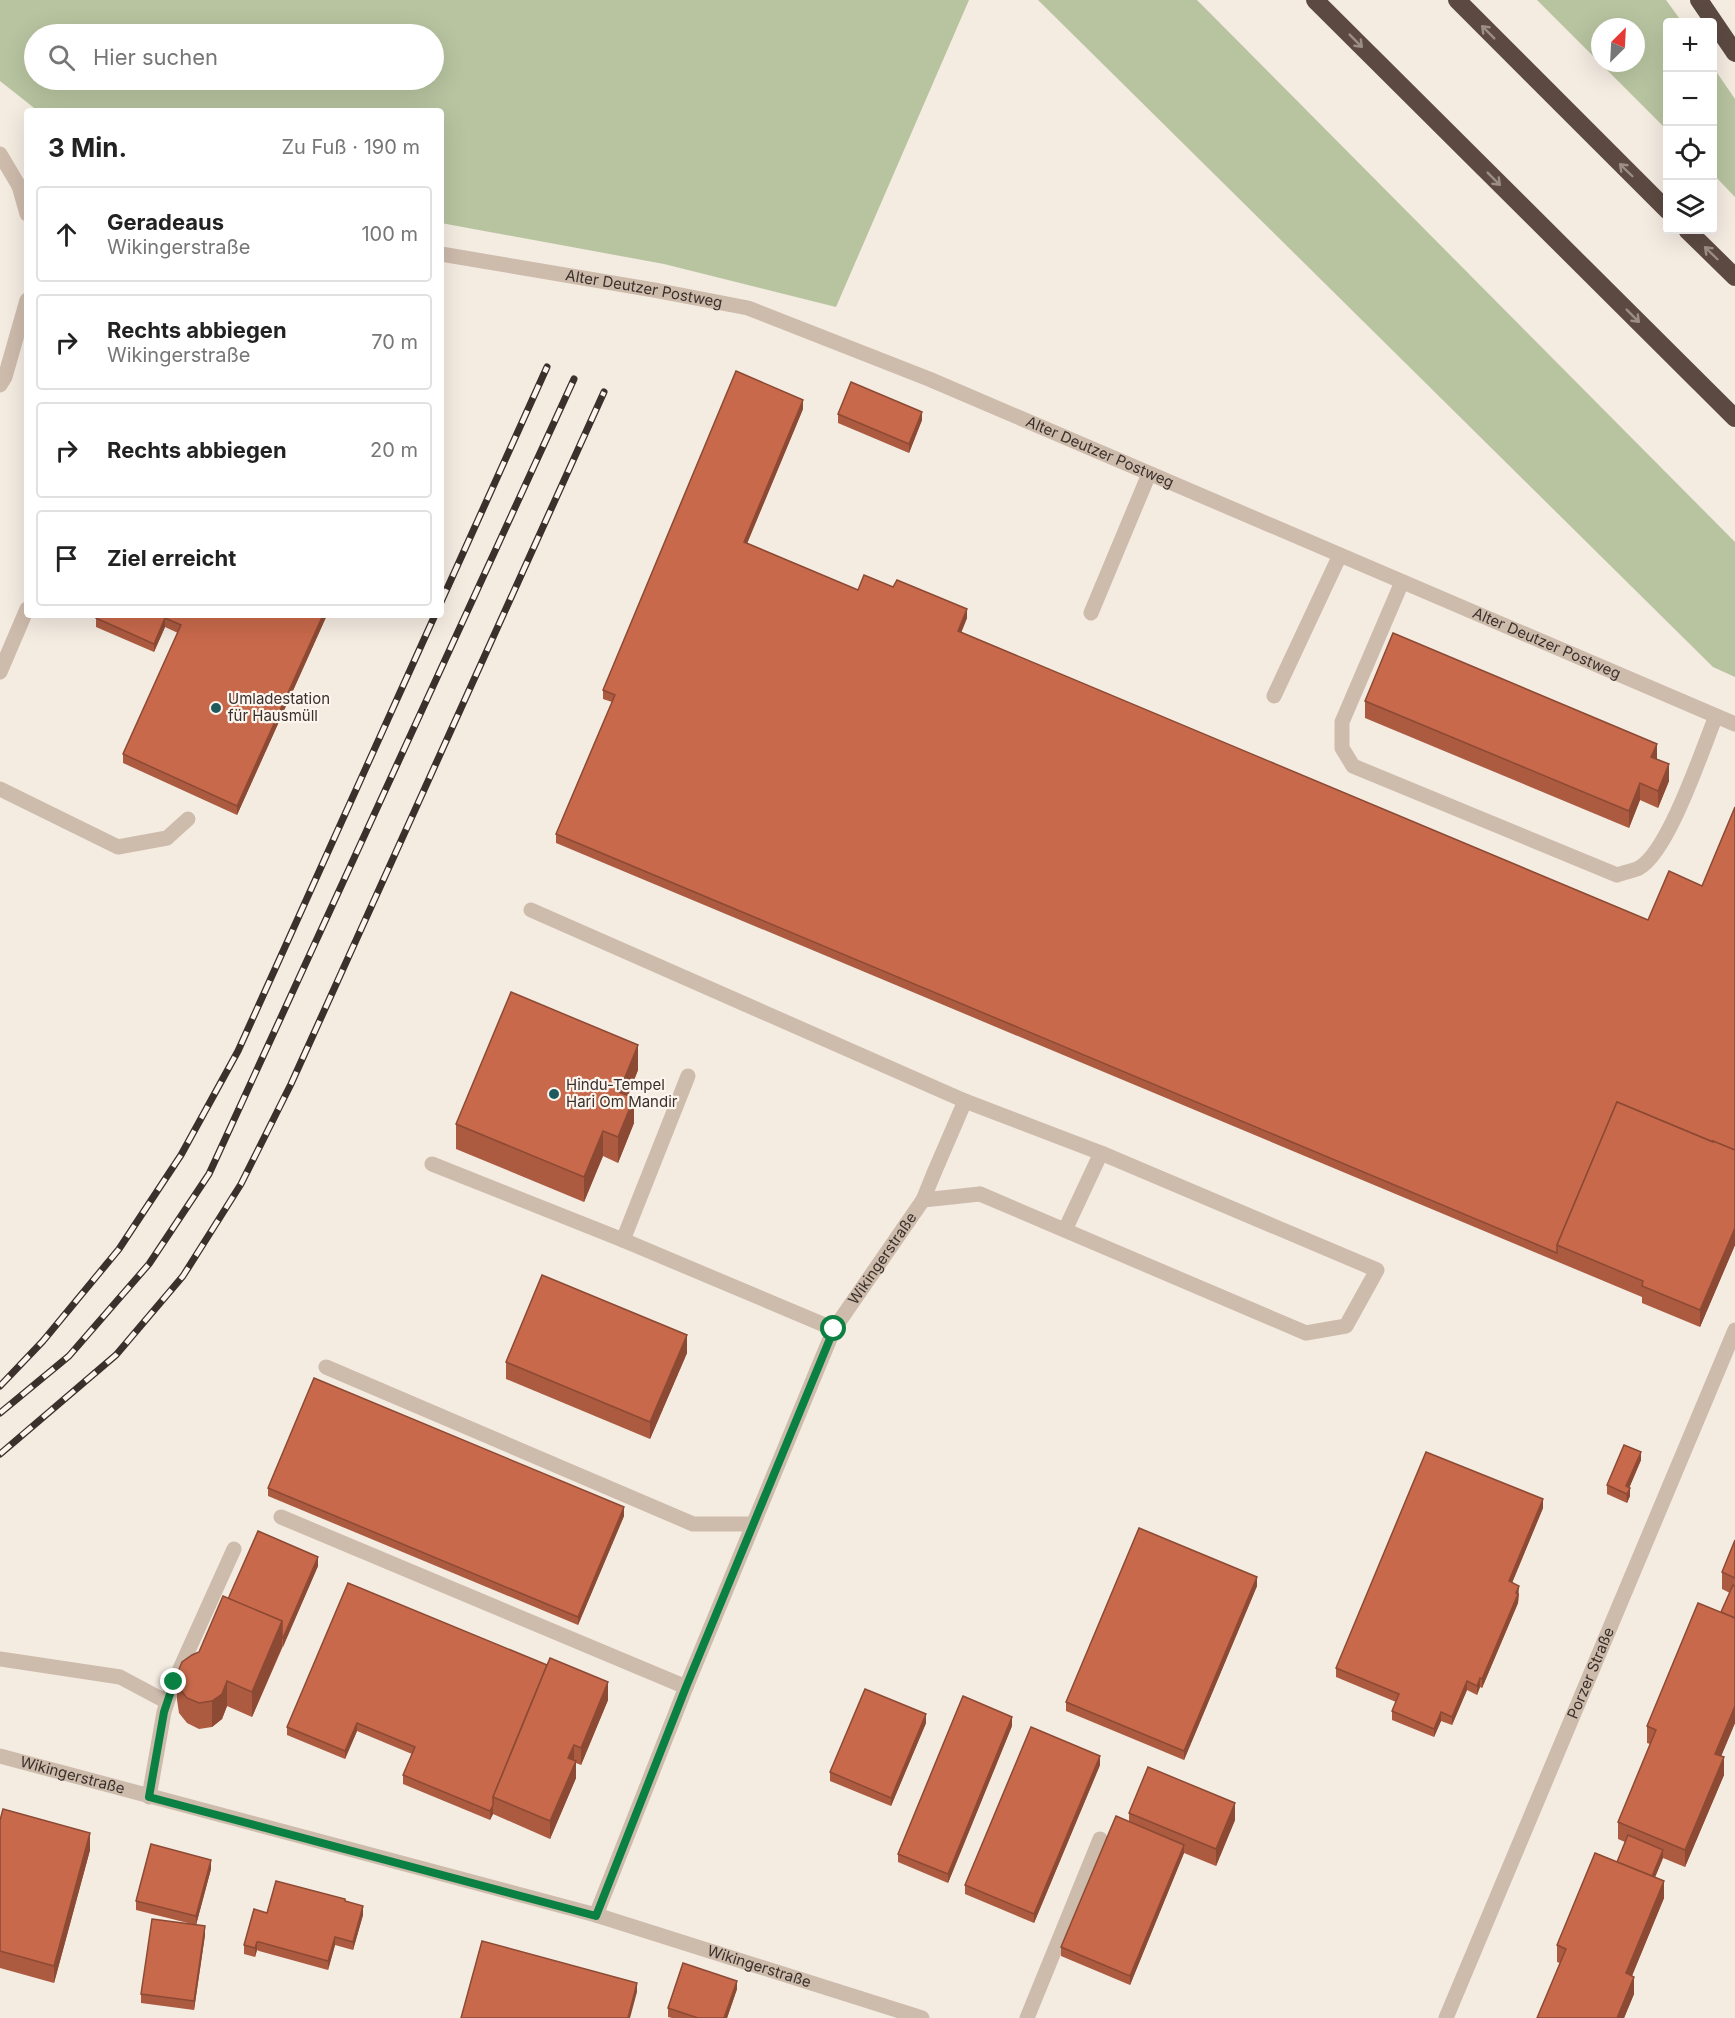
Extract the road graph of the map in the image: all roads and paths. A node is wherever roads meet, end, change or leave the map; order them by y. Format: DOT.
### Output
graph roads {
  1 [pos="1315,0"];
  2 [pos="1457,0"];
  3 [pos="1699,0"];
  4 [pos="1735,53"];
  5 [pos="0,154"];
  6 [pos="23,187"];
  7 [pos="1663,206"];
  8 [pos="1691,234"];
  9 [pos="444,255"];
  10 [pos="1735,277"];
  11 [pos="24,310"];
  12 [pos="0,385"];
  13 [pos="1735,418"];
  14 [pos="1149,474"];
  15 [pos="1340,555"];
  16 [pos="1402,582"];
  17 [pos="1091,613"];
  18 [pos="24,616"];
  19 [pos="0,672"];
  20 [pos="1274,696"];
  21 [pos="1716,716"];
  22 [pos="1735,724"];
  23 [pos="0,789"];
  24 [pos="188,819"];
  25 [pos="531,910"];
  26 [pos="688,1076"];
  27 [pos="965,1101"];
  28 [pos="1101,1153"];
  29 [pos="432,1164"];
  30 [pos="923,1200"];
  31 [pos="1065,1230"];
  32 [pos="623,1240"];
  33 [pos="834,1329"];
  34 [pos="1735,1330"];
  35 [pos="326,1367"];
  36 [pos="281,1517"];
  37 [pos="753,1524"];
  38 [pos="234,1549"];
  39 [pos="0,1659"];
  40 [pos="686,1687"];
  41 [pos="167,1702"];
  42 [pos="0,1756"];
  43 [pos="149,1797"];
  44 [pos="1100,1839"];
  45 [pos="596,1916"];
  46 [pos="922,2018"];
  47 [pos="1027,2018"];
  48 [pos="1446,2018"];
  1 -- 13 [label="highway, one-way"];
  7 -- 2 [label="highway, one-way"];
  3 -- 4 [label="highway"];
  5 -- 6 [label="street"];
  10 -- 8 [label="highway, one-way"];
  9 -- 14 [label="street, Alter Deutzer Postweg"];
  11 -- 12 [label="street"];
  14 -- 15 [label="street, Alter Deutzer Postweg"];
  14 -- 17 [label="street"];
  15 -- 16 [label="street, Alter Deutzer Postweg"];
  15 -- 20 [label="street"];
  16 -- 21 [label="street, Alter Deutzer Postweg"];
  16 -- 21 [label="street"];
  18 -- 19 [label="street"];
  21 -- 22 [label="street, Alter Deutzer Postweg"];
  23 -- 24 [label="street"];
  25 -- 27 [label="street"];
  26 -- 32 [label="street"];
  27 -- 28 [label="street"];
  27 -- 30 [label="street, Wikingerstraße"];
  28 -- 31 [label="street"];
  28 -- 31 [label="street"];
  29 -- 32 [label="street"];
  30 -- 31 [label="street, Wikingerstraße"];
  30 -- 33 [label="street, Wikingerstraße"];
  32 -- 33 [label="street"];
  33 -- 37 [label="street, Wikingerstraße"];
  34 -- 48 [label="street, Porzer Straße"];
  35 -- 37 [label="street"];
  36 -- 40 [label="street"];
  37 -- 40 [label="street, Wikingerstraße"];
  38 -- 41 [label="street"];
  39 -- 41 [label="street"];
  40 -- 45 [label="street, Wikingerstraße"];
  41 -- 43 [label="street"];
  42 -- 43 [label="street, Wikingerstraße"];
  43 -- 45 [label="street, Wikingerstraße"];
  44 -- 47 [label="street"];
  45 -- 46 [label="street, Wikingerstraße"];
}
